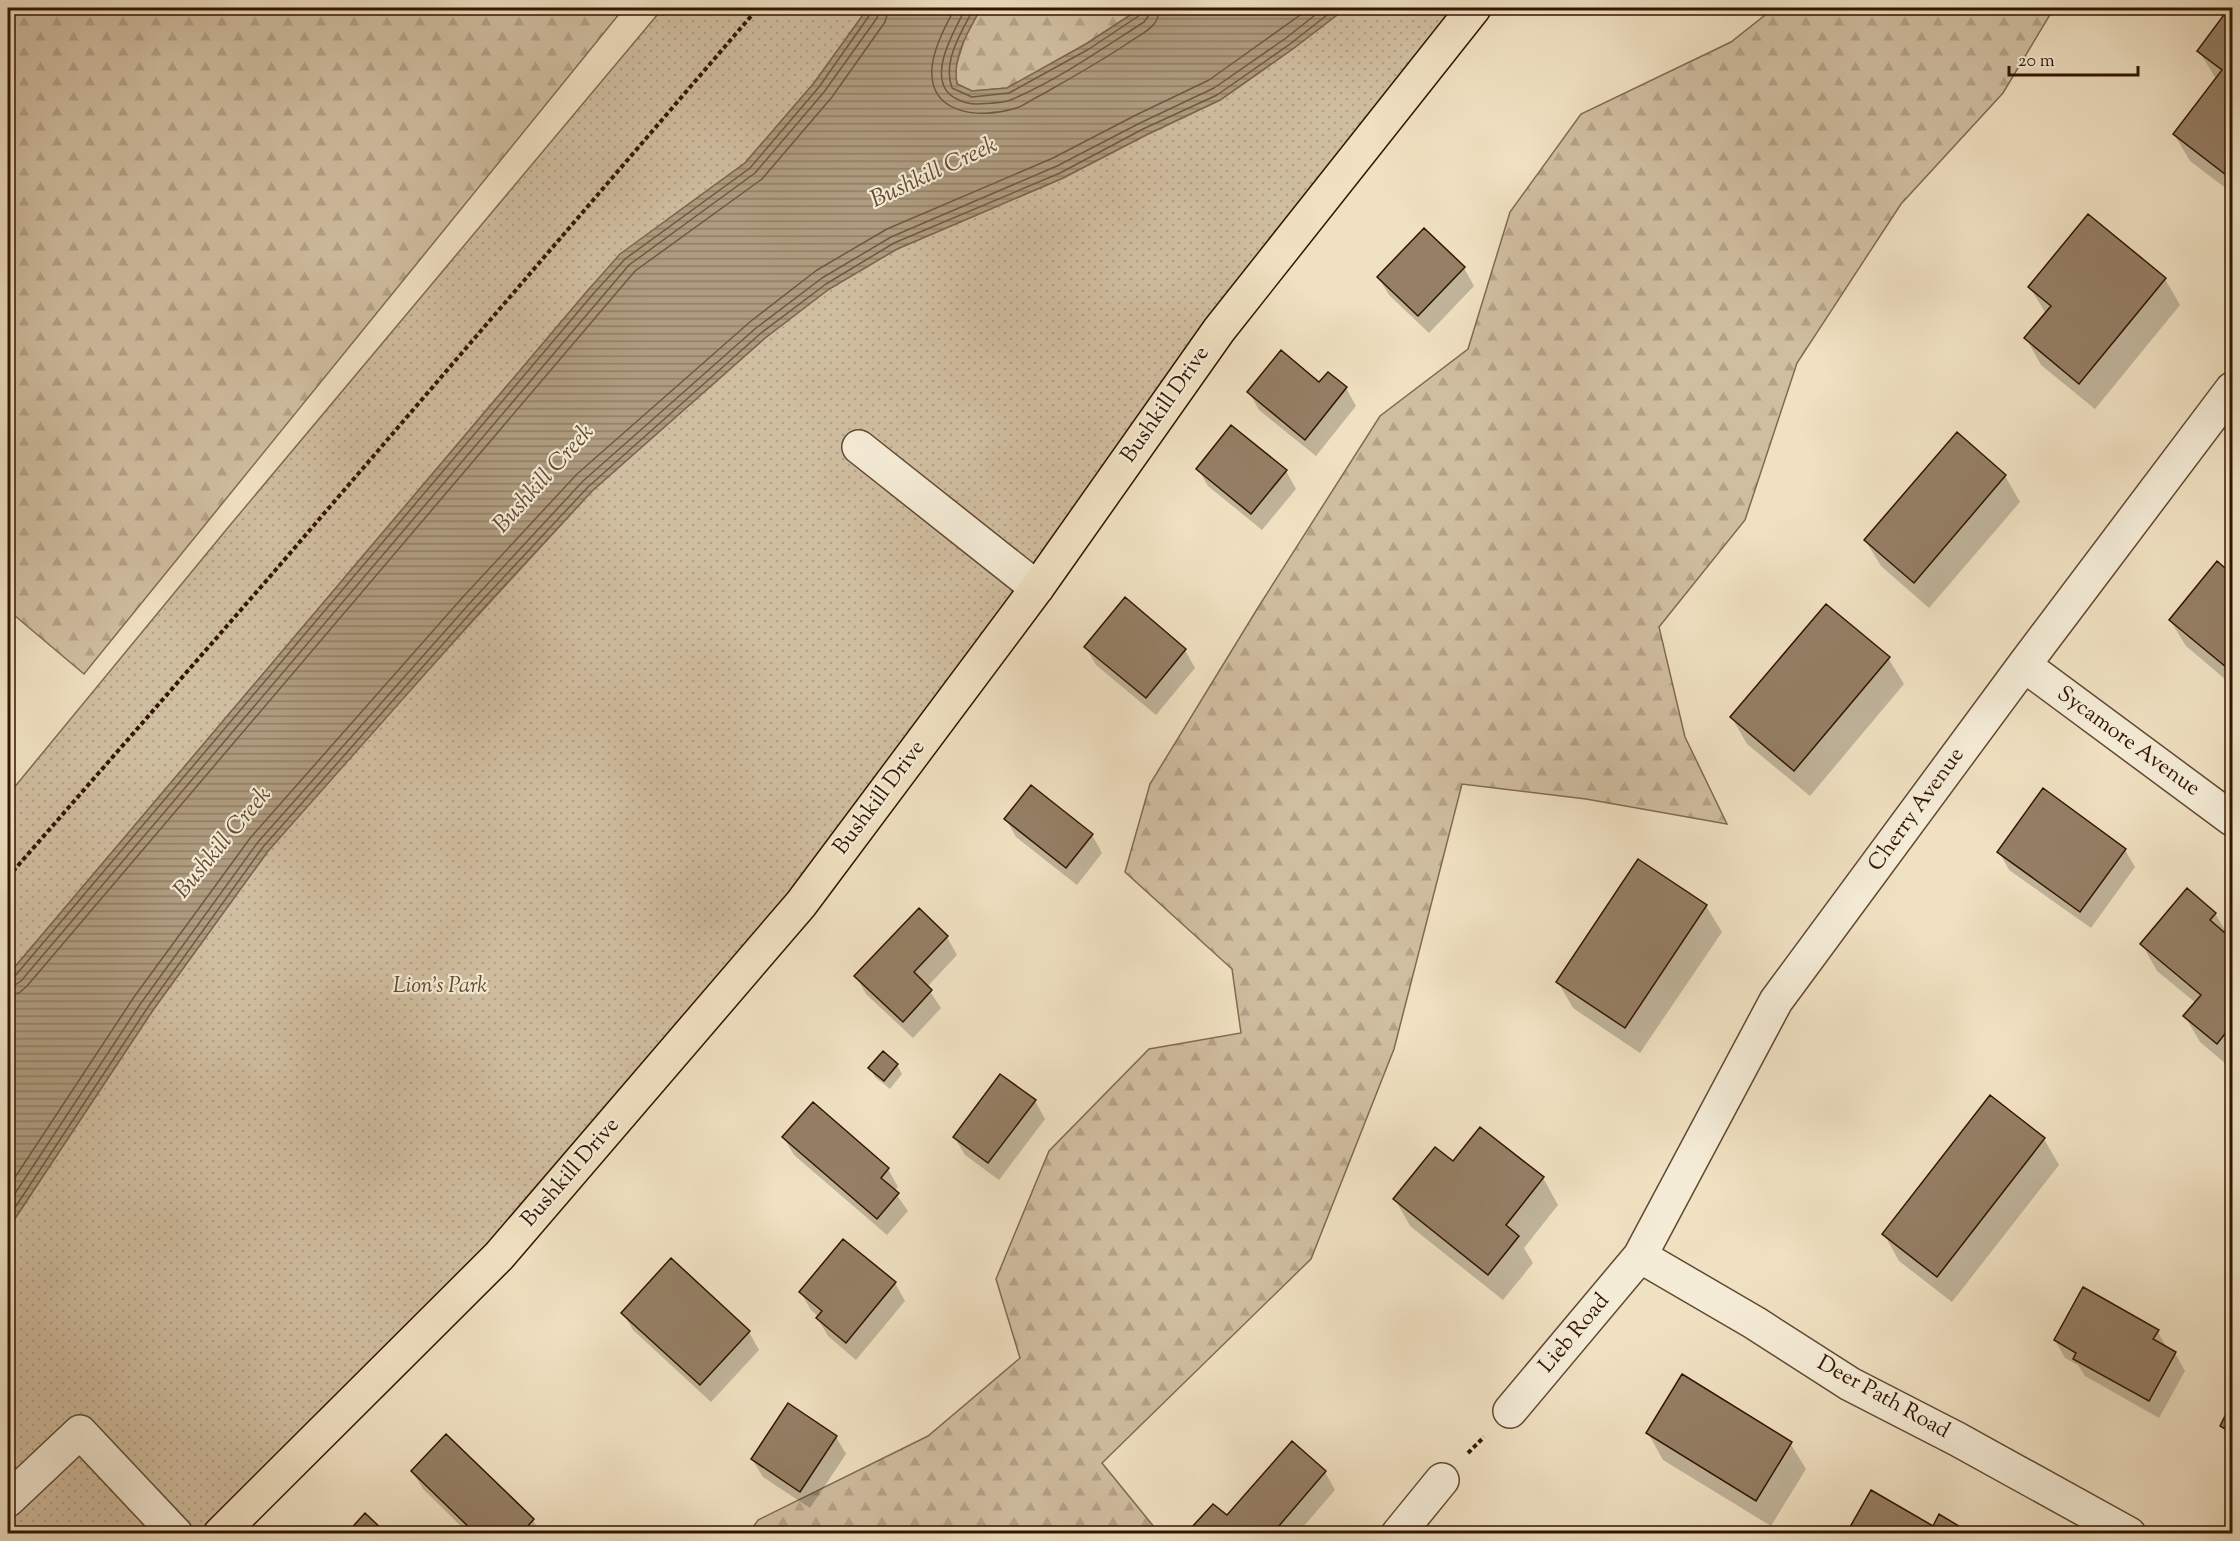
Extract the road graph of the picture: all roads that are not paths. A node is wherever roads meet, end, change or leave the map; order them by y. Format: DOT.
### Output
graph roads {
  1 [pos="1474,8"];
  2 [pos="2232,389"];
  3 [pos="859,447"];
  4 [pos="1037,588"];
  5 [pos="2024,665"];
  6 [pos="2232,819"];
  7 [pos="1640,1256"];
  8 [pos="1510,1411"];
  9 [pos="1442,1480"];
  10 [pos="8,1500"];
  11 [pos="177,1533"];
  12 [pos="220,1533"];
  13 [pos="1398,1533"];
  14 [pos="2129,1533"];
  1 -- 4 [label="main road, Bushkill Drive"];
  2 -- 5 [label="street, Cherry Avenue"];
  3 -- 4 [label="street"];
  4 -- 12 [label="main road, Bushkill Drive"];
  5 -- 6 [label="street, Sycamore Avenue"];
  5 -- 7 [label="street, Cherry Avenue"];
  7 -- 8 [label="street, Lieb Road"];
  7 -- 14 [label="street, Deer Path Road"];
  9 -- 13 [label="street"];
  10 -- 11 [label="street"];
}
